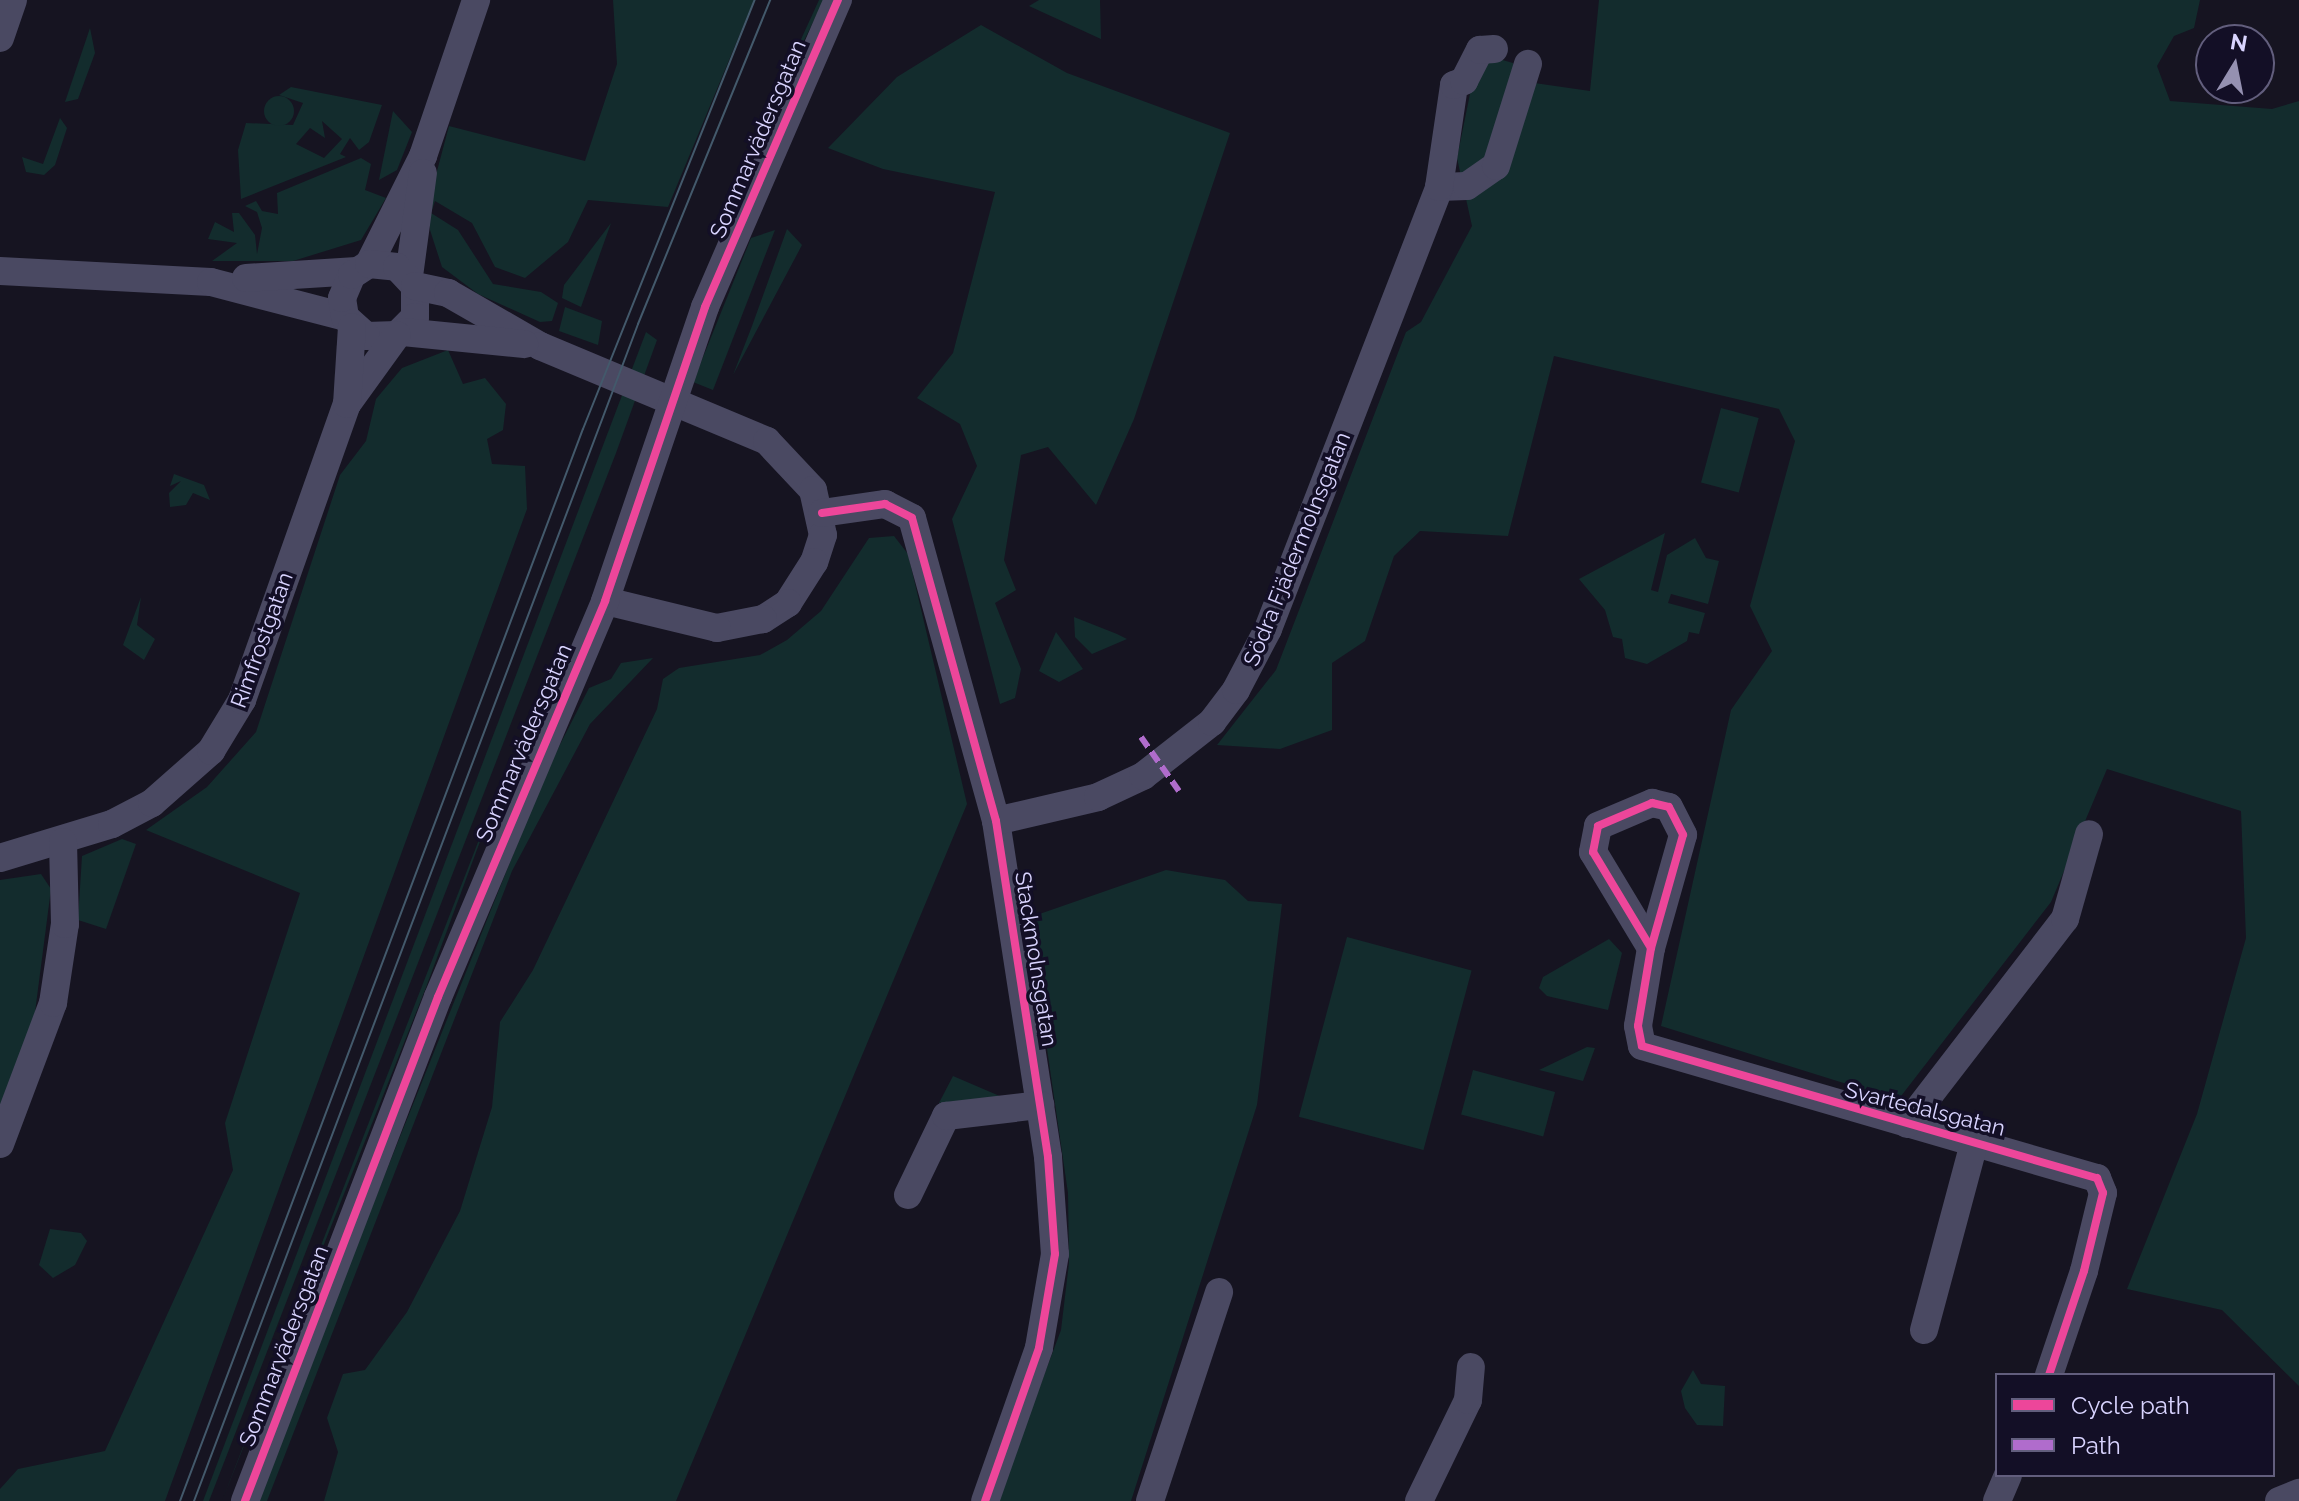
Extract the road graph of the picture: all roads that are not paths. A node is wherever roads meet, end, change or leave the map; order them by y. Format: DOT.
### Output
graph roads {
  1 [pos="13,0"];
  2 [pos="476,0"];
  3 [pos="838,0"];
  4 [pos="0,38"];
  5 [pos="1494,49"];
  6 [pos="1528,64"];
  7 [pos="423,156"];
  8 [pos="1439,187"];
  9 [pos="363,268"];
  10 [pos="0,271"];
  11 [pos="412,281"];
  12 [pos="211,282"];
  13 [pos="349,322"];
  14 [pos="400,334"];
  15 [pos="540,346"];
  16 [pos="347,404"];
  17 [pos="822,513"];
  18 [pos="605,601"];
  19 [pos="996,821"];
  20 [pos="2089,834"];
  21 [pos="63,842"];
  22 [pos="0,858"];
  23 [pos="1651,948"];
  24 [pos="1040,1105"];
  25 [pos="1907,1124"];
  26 [pos="1975,1140"];
  27 [pos="0,1144"];
  28 [pos="908,1195"];
  29 [pos="1219,1292"];
  30 [pos="1924,1330"];
  31 [pos="1471,1367"];
  32 [pos="2050,1373"];
  33 [pos="2007,1477"];
  34 [pos="2299,1493"];
  35 [pos="245,1501"];
  36 [pos="985,1501"];
  37 [pos="1150,1501"];
  38 [pos="1419,1501"];
  39 [pos="1997,1501"];
  40 [pos="2279,1501"];
  1 -- 4 [label="street"];
  2 -- 7 [label="street"];
  3 -- 18 [label="street, Sommarvädersgatan"];
  5 -- 8 [label="street, Södra Fjädermolnsgatan"];
  6 -- 8 [label="street"];
  7 -- 9 [label="street"];
  7 -- 11 [label="street"];
  8 -- 19 [label="street, Södra Fjädermolnsgatan"];
  9 -- 11 [label="street"];
  9 -- 12 [label="street"];
  9 -- 13 [label="street"];
  10 -- 12 [label="street"];
  11 -- 14 [label="street"];
  11 -- 15 [label="street"];
  12 -- 13 [label="street"];
  13 -- 14 [label="street"];
  13 -- 16 [label="street, Rimfrostgatan"];
  14 -- 15 [label="street"];
  14 -- 16 [label="street, Rimfrostgatan"];
  15 -- 17 [label="street"];
  16 -- 21 [label="street, Rimfrostgatan"];
  17 -- 18 [label="street"];
  17 -- 19 [label="street, Stackmolnsgatan"];
  18 -- 35 [label="street, Sommarvädersgatan"];
  19 -- 24 [label="street, Stackmolnsgatan"];
  20 -- 25 [label="street, Svartedalsgatan"];
  21 -- 22 [label="street, Rimfrostgatan"];
  21 -- 27 [label="street"];
  23 -- 23 [label="street, Svartedalsgatan"];
  23 -- 25 [label="street, Svartedalsgatan"];
  24 -- 28 [label="street"];
  24 -- 36 [label="street, Stackmolnsgatan"];
  25 -- 26 [label="street, Svartedalsgatan"];
  26 -- 30 [label="street, Svartedalsgatan"];
  26 -- 32 [label="street, Svartedalsgatan"];
  29 -- 37 [label="street"];
  31 -- 38 [label="street"];
  33 -- 39 [label="street"];
  34 -- 40 [label="street"];
}
